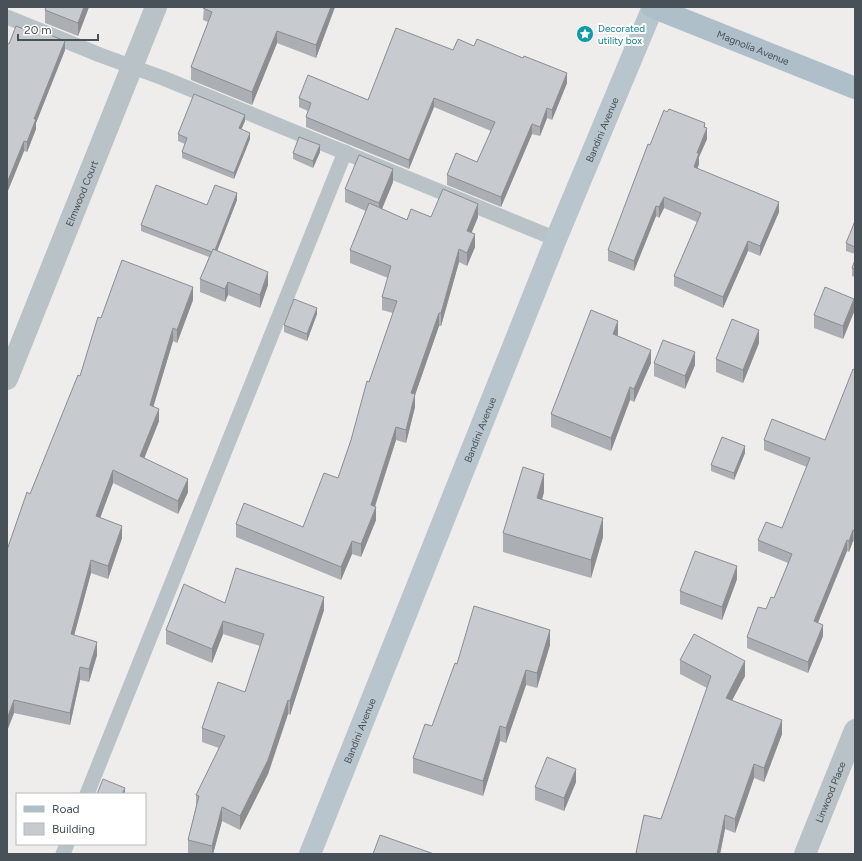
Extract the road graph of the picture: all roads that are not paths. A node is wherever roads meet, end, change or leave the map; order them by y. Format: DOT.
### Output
graph roads {
  1 [pos="156,7"];
  2 [pos="653,7"];
  3 [pos="7,17"];
  4 [pos="131,66"];
  5 [pos="855,88"];
  6 [pos="345,152"];
  7 [pos="556,239"];
  8 [pos="7,379"];
  9 [pos="855,730"];
  10 [pos="87,793"];
  11 [pos="310,854"];
  12 [pos="805,854"];
  1 -- 4 [label="street, Elmwood Court"];
  2 -- 5 [label="main road, Magnolia Avenue"];
  2 -- 7 [label="street, Bandini Avenue"];
  3 -- 4 [label="lane"];
  4 -- 6 [label="lane"];
  4 -- 8 [label="street, Elmwood Court"];
  6 -- 7 [label="lane"];
  6 -- 10 [label="lane"];
  7 -- 11 [label="street, Bandini Avenue"];
  9 -- 12 [label="street, Linwood Place"];
}
